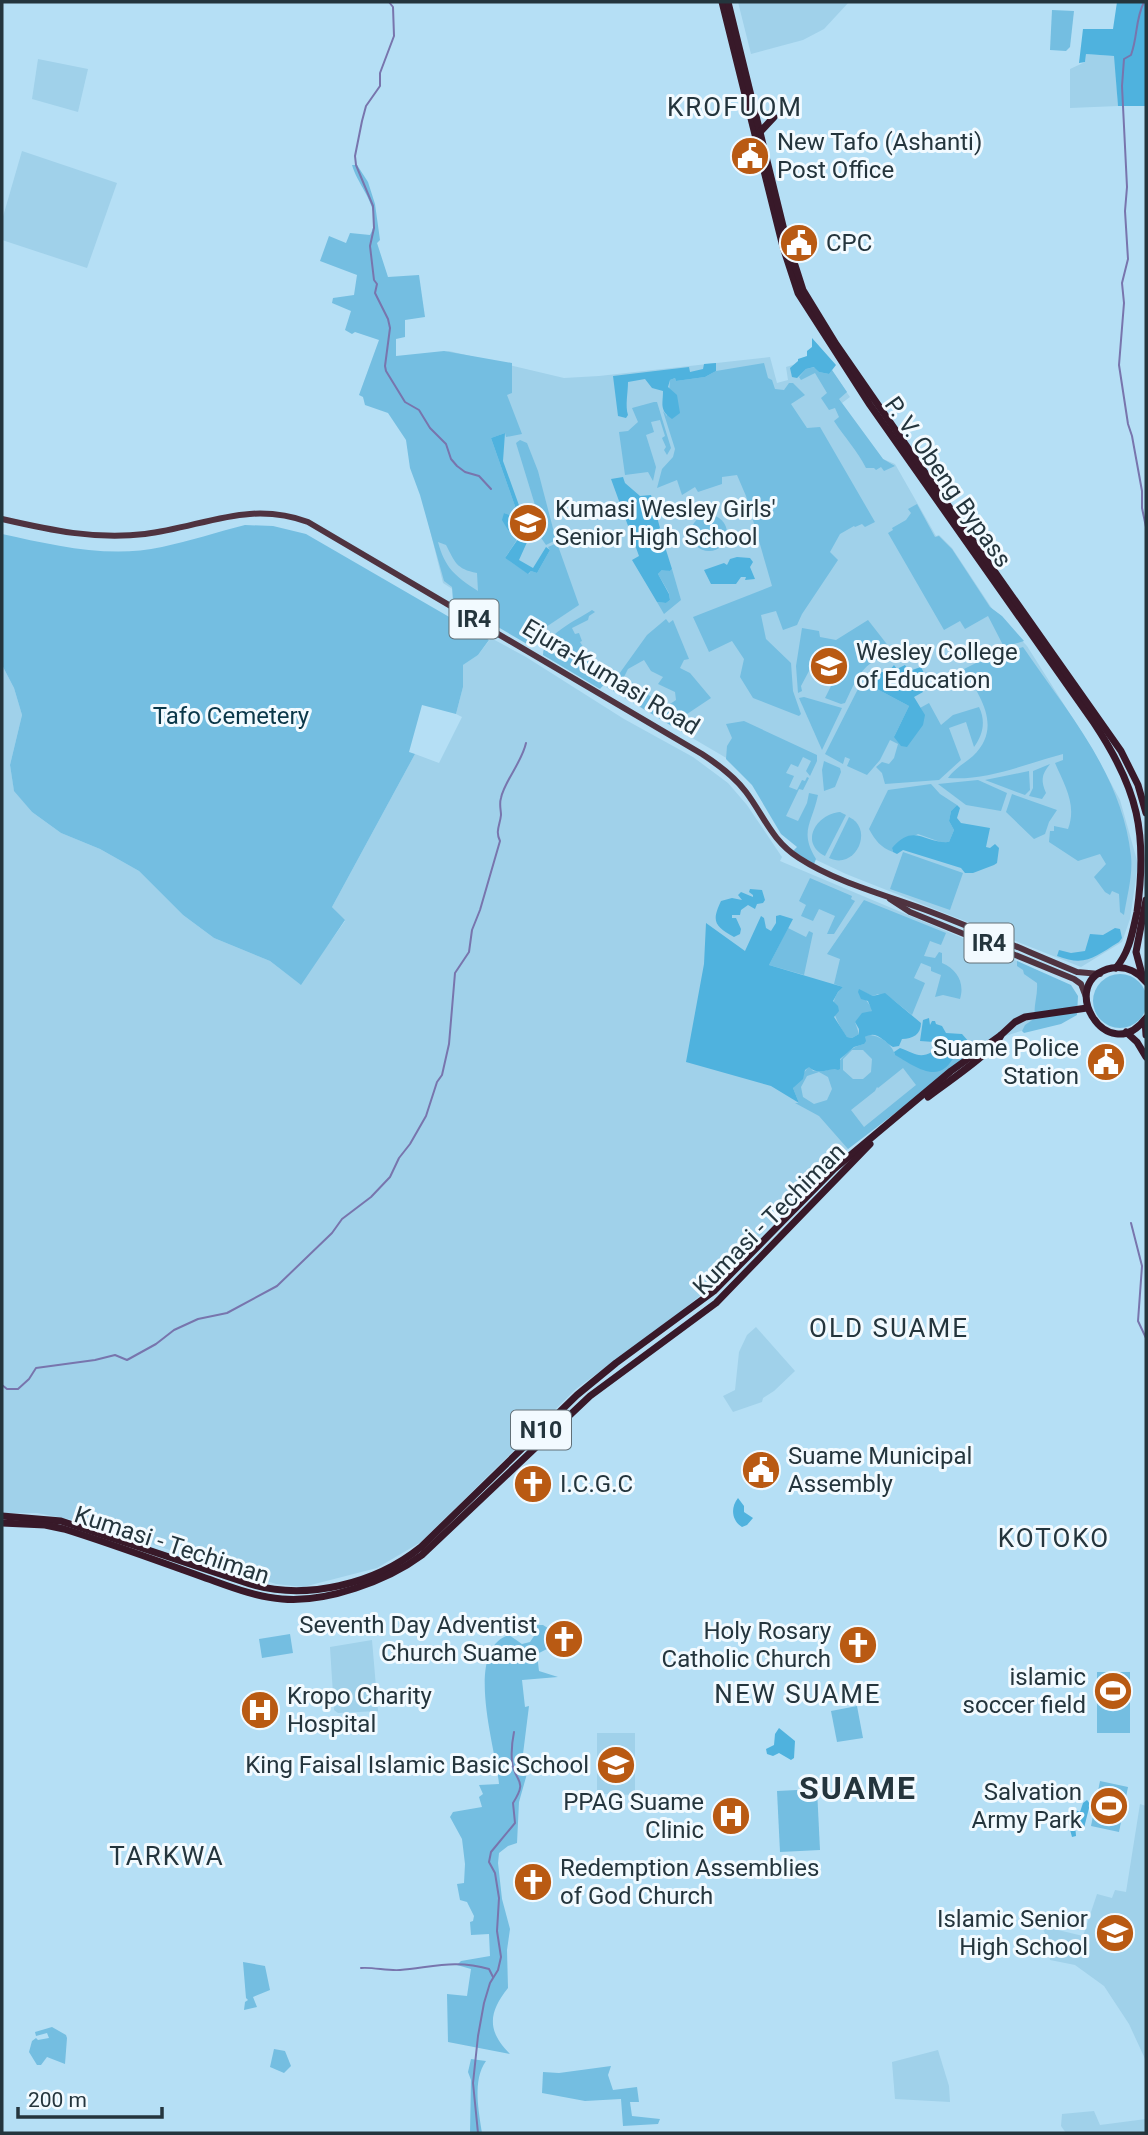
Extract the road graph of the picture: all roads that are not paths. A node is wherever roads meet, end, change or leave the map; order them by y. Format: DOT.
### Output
graph roads {
  1 [pos="722,2"];
  2 [pos="728,2"];
  3 [pos="774,117"];
  4 [pos="760,132"];
  5 [pos="2,519"];
  6 [pos="1014,604"];
  7 [pos="1146,813"];
  8 [pos="886,896"];
  9 [pos="1146,900"];
  10 [pos="1116,968"];
  11 [pos="1100,974"];
  12 [pos="1145,980"];
  13 [pos="1087,997"];
  14 [pos="1087,1008"];
  15 [pos="1146,1019"];
  16 [pos="1126,1032"];
  17 [pos="1001,1035"];
  18 [pos="1146,1035"];
  19 [pos="1146,1057"];
  20 [pos="2,1516"];
  21 [pos="2,1523"];
  1 -- 6 [label="highway, P. V. Obeng Bypass"];
  2 -- 4 [label="highway, P. V. Obeng Bypass"];
  3 -- 4 [label="highway"];
  4 -- 6 [label="highway, P. V. Obeng Bypass"];
  5 -- 8 [label="main road, Ejura-Kumasi Road / IR4"];
  6 -- 7 [label="highway, P. V. Obeng Bypass"];
  6 -- 10 [label="highway, P. V. Obeng Bypass"];
  8 -- 11 [label="main road, IR4"];
  8 -- 13 [label="main road, IR4"];
  9 -- 12 [label="highway"];
  10 -- 11 [label="highway"];
  10 -- 12 [label="highway"];
  11 -- 13 [label="highway"];
  13 -- 14 [label="highway"];
  14 -- 16 [label="highway"];
  14 -- 17 [label="highway, N10"];
  15 -- 16 [label="highway"];
  15 -- 18 [label="highway"];
  16 -- 19 [label="highway"];
  17 -- 20 [label="highway, N10"];
  17 -- 21 [label="highway, Kumasi - Techiman / N10"];
}
